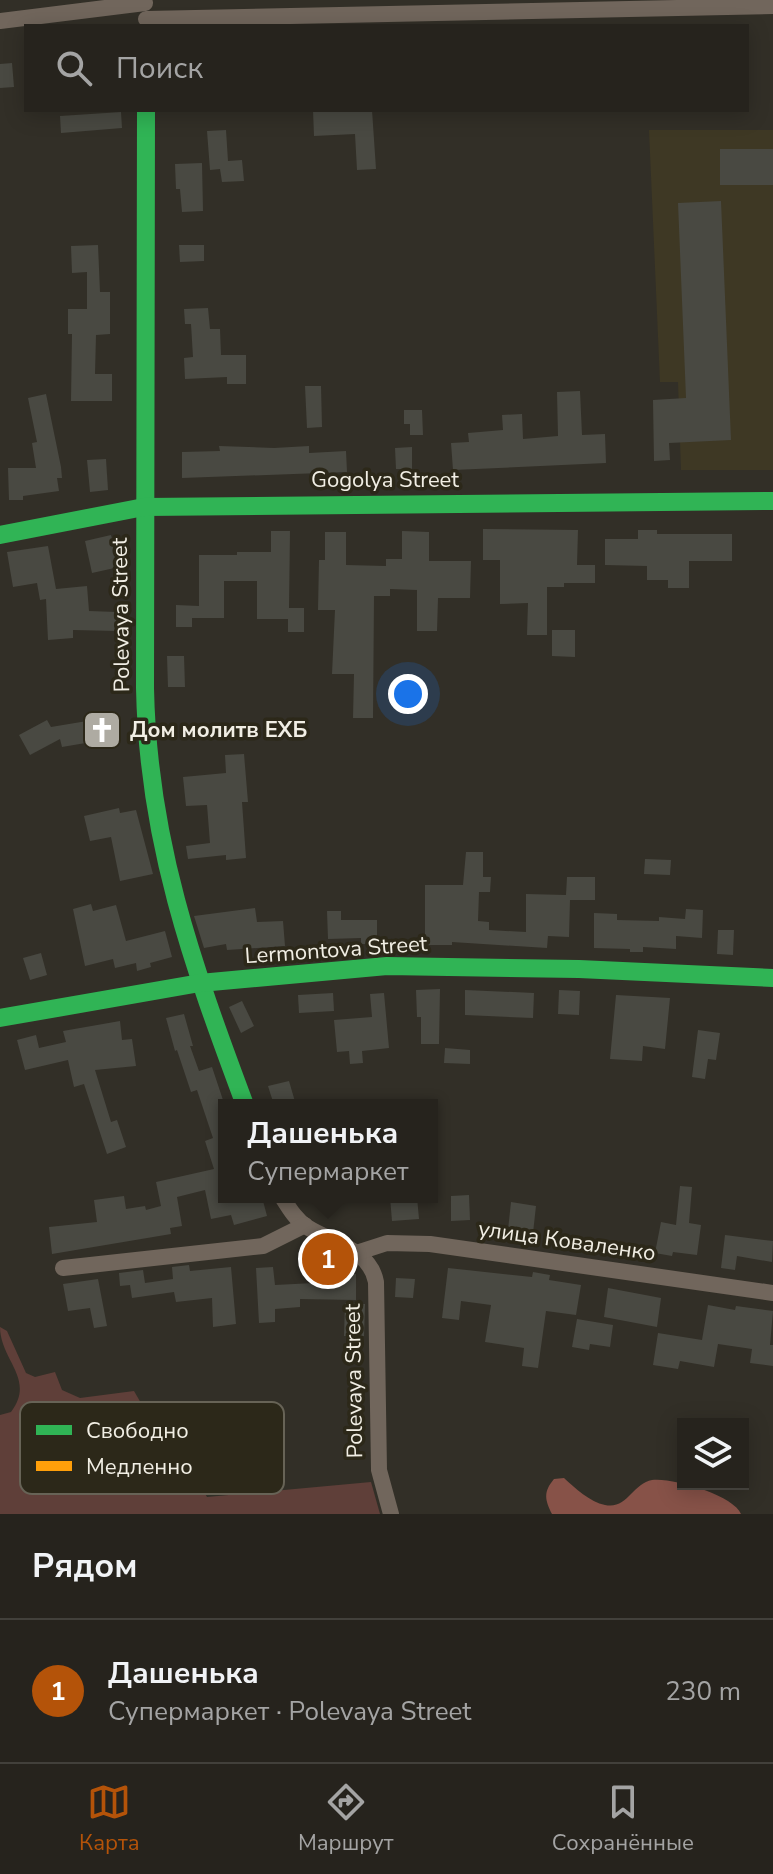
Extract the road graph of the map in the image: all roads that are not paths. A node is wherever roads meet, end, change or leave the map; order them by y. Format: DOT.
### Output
graph roads {
  1 [pos="773,6"];
  2 [pos="146,12"];
  3 [pos="0,21"];
  4 [pos="146,112"];
  5 [pos="773,501"];
  6 [pos="144,507"];
  7 [pos="0,535"];
  8 [pos="773,978"];
  9 [pos="200,983"];
  10 [pos="0,1018"];
  11 [pos="243,1099"];
  12 [pos="287,1203"];
  13 [pos="305,1225"];
  14 [pos="356,1253"];
  15 [pos="63,1268"];
  16 [pos="773,1293"];
  17 [pos="391,1514"];
  1 -- 2 [label="street"];
  2 -- 3 [label="street"];
  4 -- 6 [label="street, Polevaya Street"];
  5 -- 6 [label="street, Gogolya Street"];
  6 -- 7 [label="street, Gogolya Street"];
  6 -- 9 [label="street, Polevaya Street"];
  8 -- 9 [label="street, Lermontova Street"];
  9 -- 10 [label="street, Lermontova Street"];
  9 -- 11 [label="street, Polevaya Street"];
  12 -- 13 [label="street, Polevaya Street"];
  13 -- 14 [label="street, Polevaya Street"];
  13 -- 15 [label="street"];
  14 -- 16 [label="street, улица Коваленко"];
  14 -- 17 [label="street, Polevaya Street"];
}
